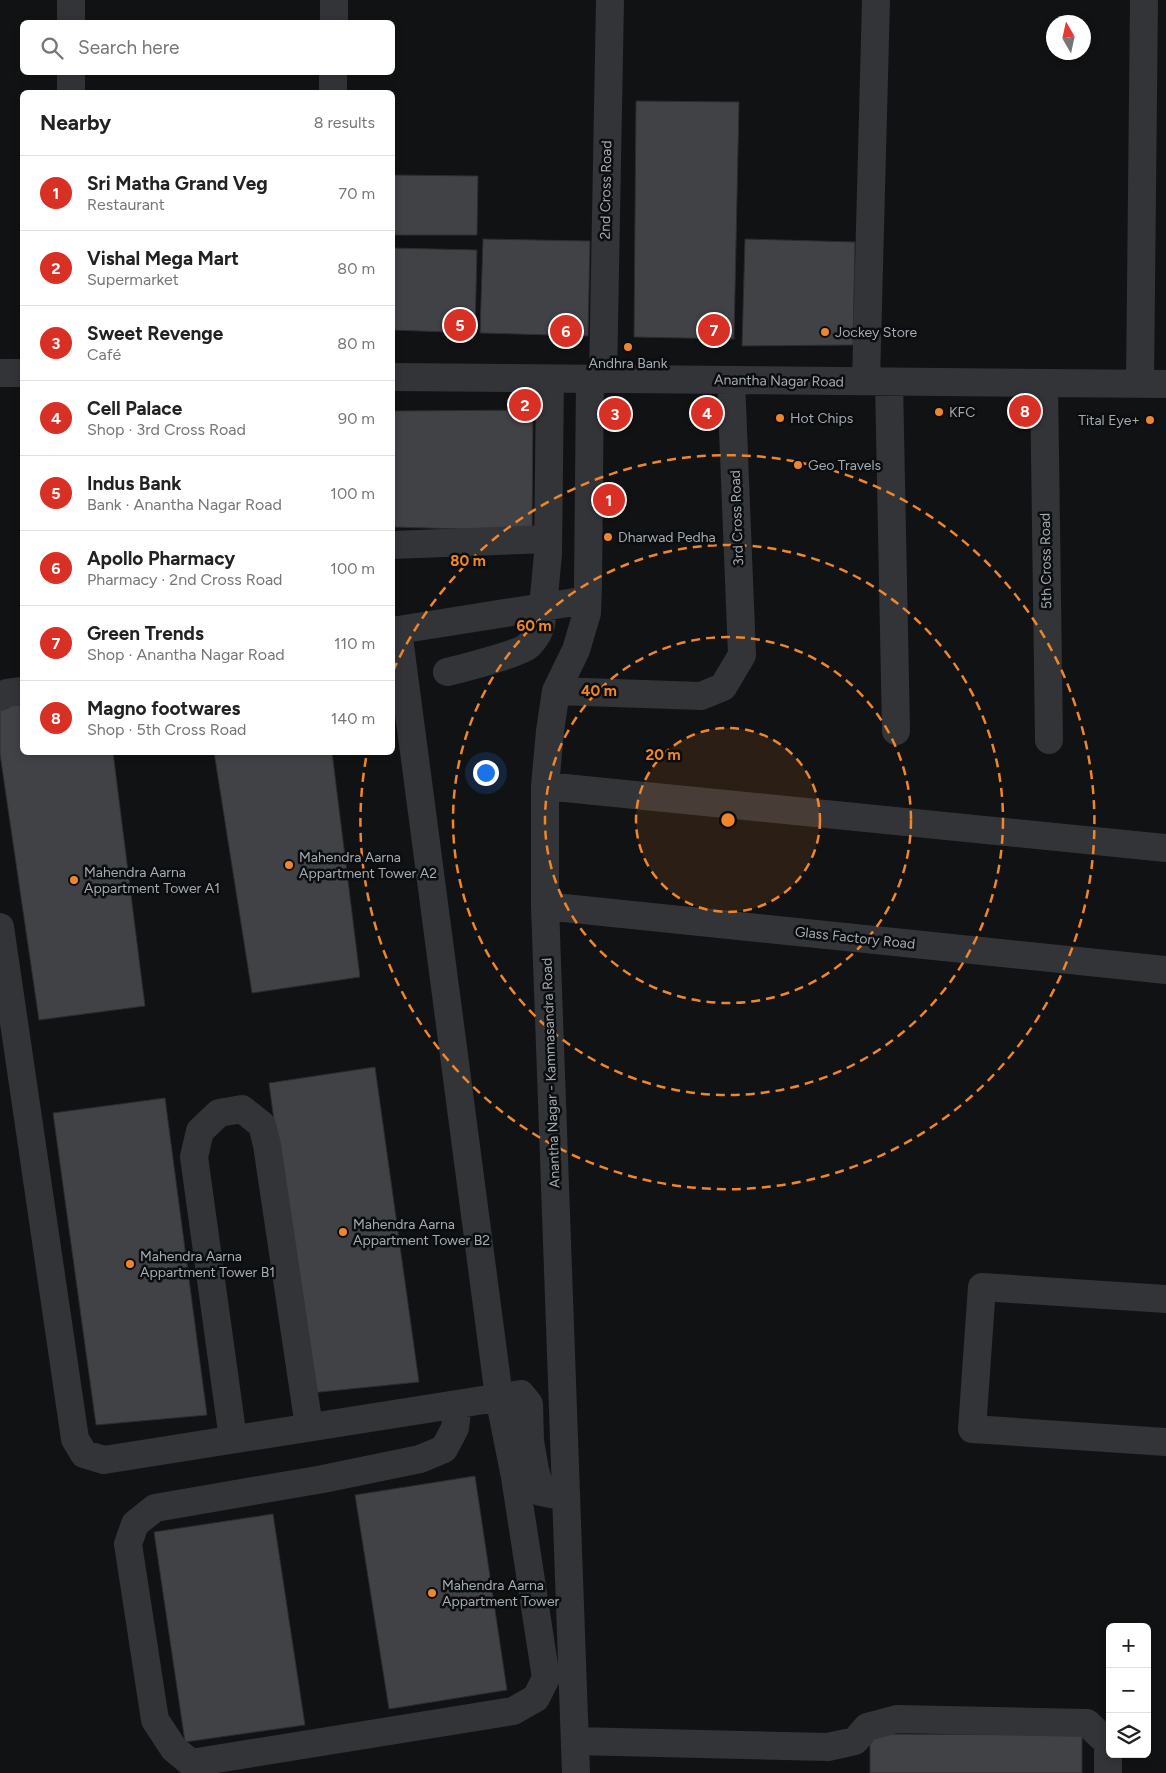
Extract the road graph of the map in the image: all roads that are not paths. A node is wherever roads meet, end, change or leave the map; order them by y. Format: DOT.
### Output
graph roads {
  1 [pos="71,0"];
  2 [pos="334,0"];
  3 [pos="610,0"];
  4 [pos="876,0"];
  5 [pos="1144,0"];
  6 [pos="71,20"];
  7 [pos="334,20"];
  8 [pos="71,75"];
  9 [pos="333,75"];
  10 [pos="70,90"];
  11 [pos="333,90"];
  12 [pos="0,373"];
  13 [pos="20,373"];
  14 [pos="395,377"];
  15 [pos="550,379"];
  16 [pos="596,379"];
  17 [pos="731,380"];
  18 [pos="878,382"];
  19 [pos="1044,383"];
  20 [pos="1153,384"];
  21 [pos="548,539"];
  22 [pos="395,545"];
  23 [pos="587,600"];
  24 [pos="543,607"];
  25 [pos="395,631"];
  26 [pos="447,672"];
  27 [pos="20,691"];
  28 [pos="556,692"];
  29 [pos="0,697"];
  30 [pos="896,731"];
  31 [pos="1049,740"];
  32 [pos="545,786"];
  33 [pos="1166,848"];
  34 [pos="544,906"];
  35 [pos="0,927"];
  36 [pos="1166,970"];
  37 [pos="1166,1299"];
  38 [pos="499,1397"];
  39 [pos="458,1404"];
  40 [pos="309,1427"];
  41 [pos="233,1439"];
  42 [pos="1166,1442"];
  43 [pos="566,1497"];
  44 [pos="575,1741"];
  45 [pos="576,1773"];
  46 [pos="1108,1773"];
  1 -- 6 [label="street"];
  2 -- 7 [label="street"];
  3 -- 16 [label="street, 2nd Cross Road"];
  4 -- 18 [label="street"];
  5 -- 20 [label="street"];
  8 -- 10 [label="street"];
  9 -- 11 [label="street"];
  12 -- 13 [label="street"];
  14 -- 15 [label="street, Anantha Nagar Road"];
  15 -- 16 [label="street, Anantha Nagar Road"];
  15 -- 21 [label="street"];
  16 -- 17 [label="street, Anantha Nagar Road"];
  16 -- 23 [label="street, Anantha Nagar - Kammasandra Road"];
  17 -- 18 [label="street, Anantha Nagar Road"];
  17 -- 28 [label="street, 3rd Cross Road"];
  18 -- 19 [label="street, Anantha Nagar Road"];
  18 -- 30 [label="street"];
  19 -- 20 [label="street, Anantha Nagar Road"];
  19 -- 31 [label="street, 5th Cross Road"];
  21 -- 22 [label="street"];
  21 -- 24 [label="street"];
  23 -- 24 [label="street"];
  23 -- 28 [label="street, Anantha Nagar - Kammasandra Road"];
  24 -- 25 [label="street"];
  24 -- 26 [label="street"];
  25 -- 38 [label="street"];
  27 -- 29 [label="street"];
  28 -- 32 [label="street, Anantha Nagar - Kammasandra Road"];
  32 -- 33 [label="street"];
  32 -- 34 [label="street, Anantha Nagar - Kammasandra Road"];
  34 -- 36 [label="street, Glass Factory Road"];
  34 -- 43 [label="street, Anantha Nagar - Kammasandra Road"];
  35 -- 41 [label="street"];
  37 -- 42 [label="street"];
  38 -- 39 [label="street"];
  38 -- 39 [label="street"];
  38 -- 43 [label="street"];
  39 -- 40 [label="street"];
  40 -- 41 [label="street"];
  40 -- 41 [label="street"];
  43 -- 44 [label="street, Anantha Nagar - Kammasandra Road"];
  44 -- 45 [label="street, Anantha Nagar - Kammasandra Road"];
  44 -- 46 [label="street"];
}
